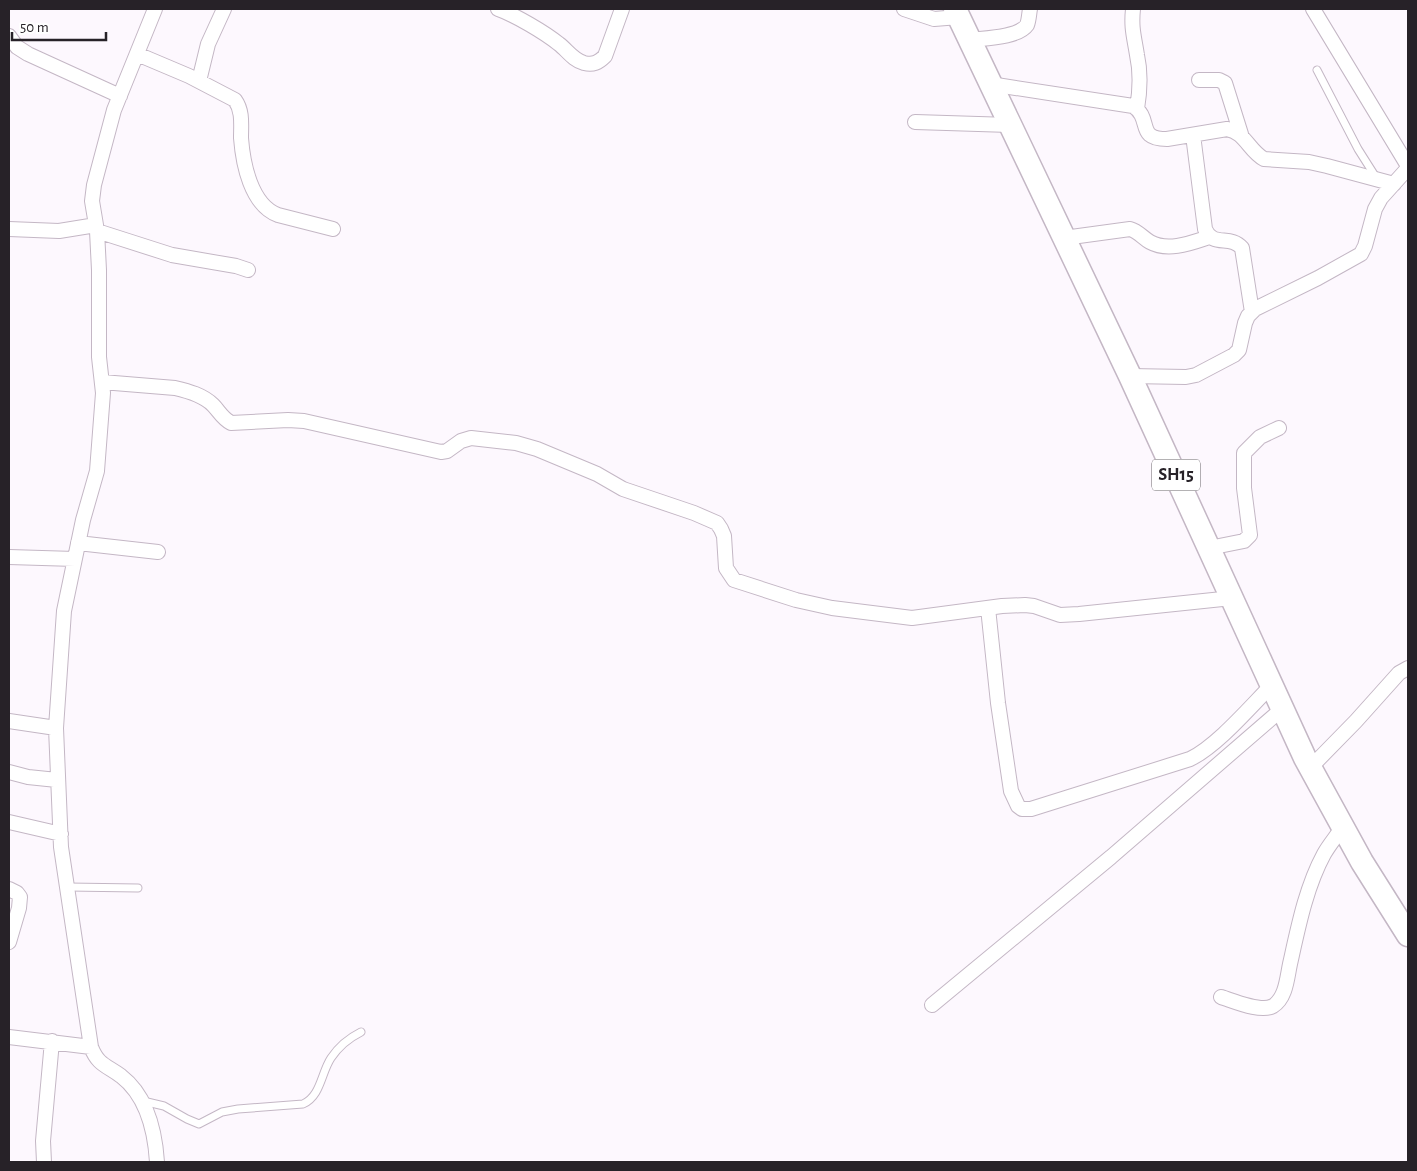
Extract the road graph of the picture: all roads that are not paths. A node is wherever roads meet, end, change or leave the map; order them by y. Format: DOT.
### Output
graph roads {
  1 [pos="155,9"];
  2 [pos="224,9"];
  3 [pos="498,9"];
  4 [pos="622,9"];
  5 [pos="904,9"];
  6 [pos="1030,9"];
  7 [pos="1134,9"];
  8 [pos="1314,9"];
  9 [pos="957,13"];
  10 [pos="9,36"];
  11 [pos="969,40"];
  12 [pos="137,54"];
  13 [pos="1317,70"];
  14 [pos="1199,80"];
  15 [pos="199,81"];
  16 [pos="990,84"];
  17 [pos="120,96"];
  18 [pos="1137,109"];
  19 [pos="915,122"];
  20 [pos="1010,125"];
  21 [pos="1240,134"];
  22 [pos="1193,135"];
  23 [pos="1408,167"];
  24 [pos="1377,180"];
  25 [pos="1394,184"];
  26 [pos="96,228"];
  27 [pos="333,228"];
  28 [pos="9,229"];
  29 [pos="1209,237"];
  30 [pos="1064,238"];
  31 [pos="248,270"];
  32 [pos="1252,312"];
  33 [pos="1130,376"];
  34 [pos="102,382"];
  35 [pos="1279,428"];
  36 [pos="78,543"];
  37 [pos="1209,548"];
  38 [pos="158,552"];
  39 [pos="9,557"];
  40 [pos="75,559"];
  41 [pos="1232,598"];
  42 [pos="988,608"];
  43 [pos="1408,668"];
  44 [pos="1272,685"];
  45 [pos="1282,709"];
  46 [pos="9,721"];
  47 [pos="56,728"];
  48 [pos="1310,768"];
  49 [pos="9,772"];
  50 [pos="57,780"];
  51 [pos="9,822"];
  52 [pos="1342,828"];
  53 [pos="61,834"];
  54 [pos="68,887"];
  55 [pos="138,888"];
  56 [pos="9,889"];
  57 [pos="1408,935"];
  58 [pos="9,942"];
  59 [pos="1221,997"];
  60 [pos="932,1005"];
  61 [pos="361,1032"];
  62 [pos="9,1037"];
  63 [pos="52,1041"];
  64 [pos="91,1047"];
  65 [pos="142,1101"];
  66 [pos="44,1162"];
  67 [pos="157,1162"];
  1 -- 12 [label="street"];
  2 -- 15 [label="street"];
  3 -- 4 [label="street"];
  5 -- 9 [label="street"];
  6 -- 11 [label="street"];
  7 -- 18 [label="street"];
  8 -- 23 [label="street"];
  9 -- 11 [label="main road, SH15"];
  10 -- 17 [label="street"];
  11 -- 16 [label="main road, SH15"];
  12 -- 15 [label="street"];
  12 -- 17 [label="street"];
  13 -- 24 [label="lane"];
  14 -- 21 [label="street"];
  15 -- 27 [label="street"];
  16 -- 18 [label="street"];
  16 -- 20 [label="main road, SH15"];
  17 -- 26 [label="street"];
  18 -- 22 [label="street"];
  19 -- 20 [label="street"];
  20 -- 30 [label="main road, SH15"];
  21 -- 22 [label="street"];
  21 -- 24 [label="street"];
  22 -- 29 [label="street"];
  23 -- 25 [label="street"];
  24 -- 25 [label="street"];
  25 -- 32 [label="street"];
  26 -- 28 [label="street"];
  26 -- 31 [label="street"];
  26 -- 34 [label="street"];
  29 -- 30 [label="street"];
  29 -- 32 [label="street"];
  30 -- 33 [label="main road, SH15"];
  32 -- 33 [label="street"];
  33 -- 37 [label="main road, SH15"];
  34 -- 36 [label="street"];
  34 -- 42 [label="street"];
  35 -- 37 [label="street"];
  36 -- 38 [label="street"];
  36 -- 40 [label="street"];
  37 -- 41 [label="main road, SH15"];
  39 -- 40 [label="street"];
  40 -- 47 [label="street"];
  41 -- 42 [label="street"];
  41 -- 44 [label="main road, SH15"];
  42 -- 44 [label="street"];
  43 -- 48 [label="street"];
  44 -- 45 [label="main road, SH15"];
  45 -- 48 [label="main road, SH15"];
  45 -- 60 [label="street"];
  46 -- 47 [label="street"];
  47 -- 50 [label="street"];
  48 -- 52 [label="main road, SH15"];
  49 -- 50 [label="street"];
  50 -- 53 [label="street"];
  51 -- 53 [label="street"];
  52 -- 57 [label="main road, SH15"];
  52 -- 59 [label="street"];
  53 -- 54 [label="street"];
  54 -- 55 [label="lane"];
  54 -- 64 [label="street"];
  56 -- 58 [label="street"];
  61 -- 65 [label="lane"];
  62 -- 63 [label="street"];
  63 -- 64 [label="street"];
  63 -- 66 [label="street"];
  64 -- 65 [label="street"];
  65 -- 67 [label="street"];
}
